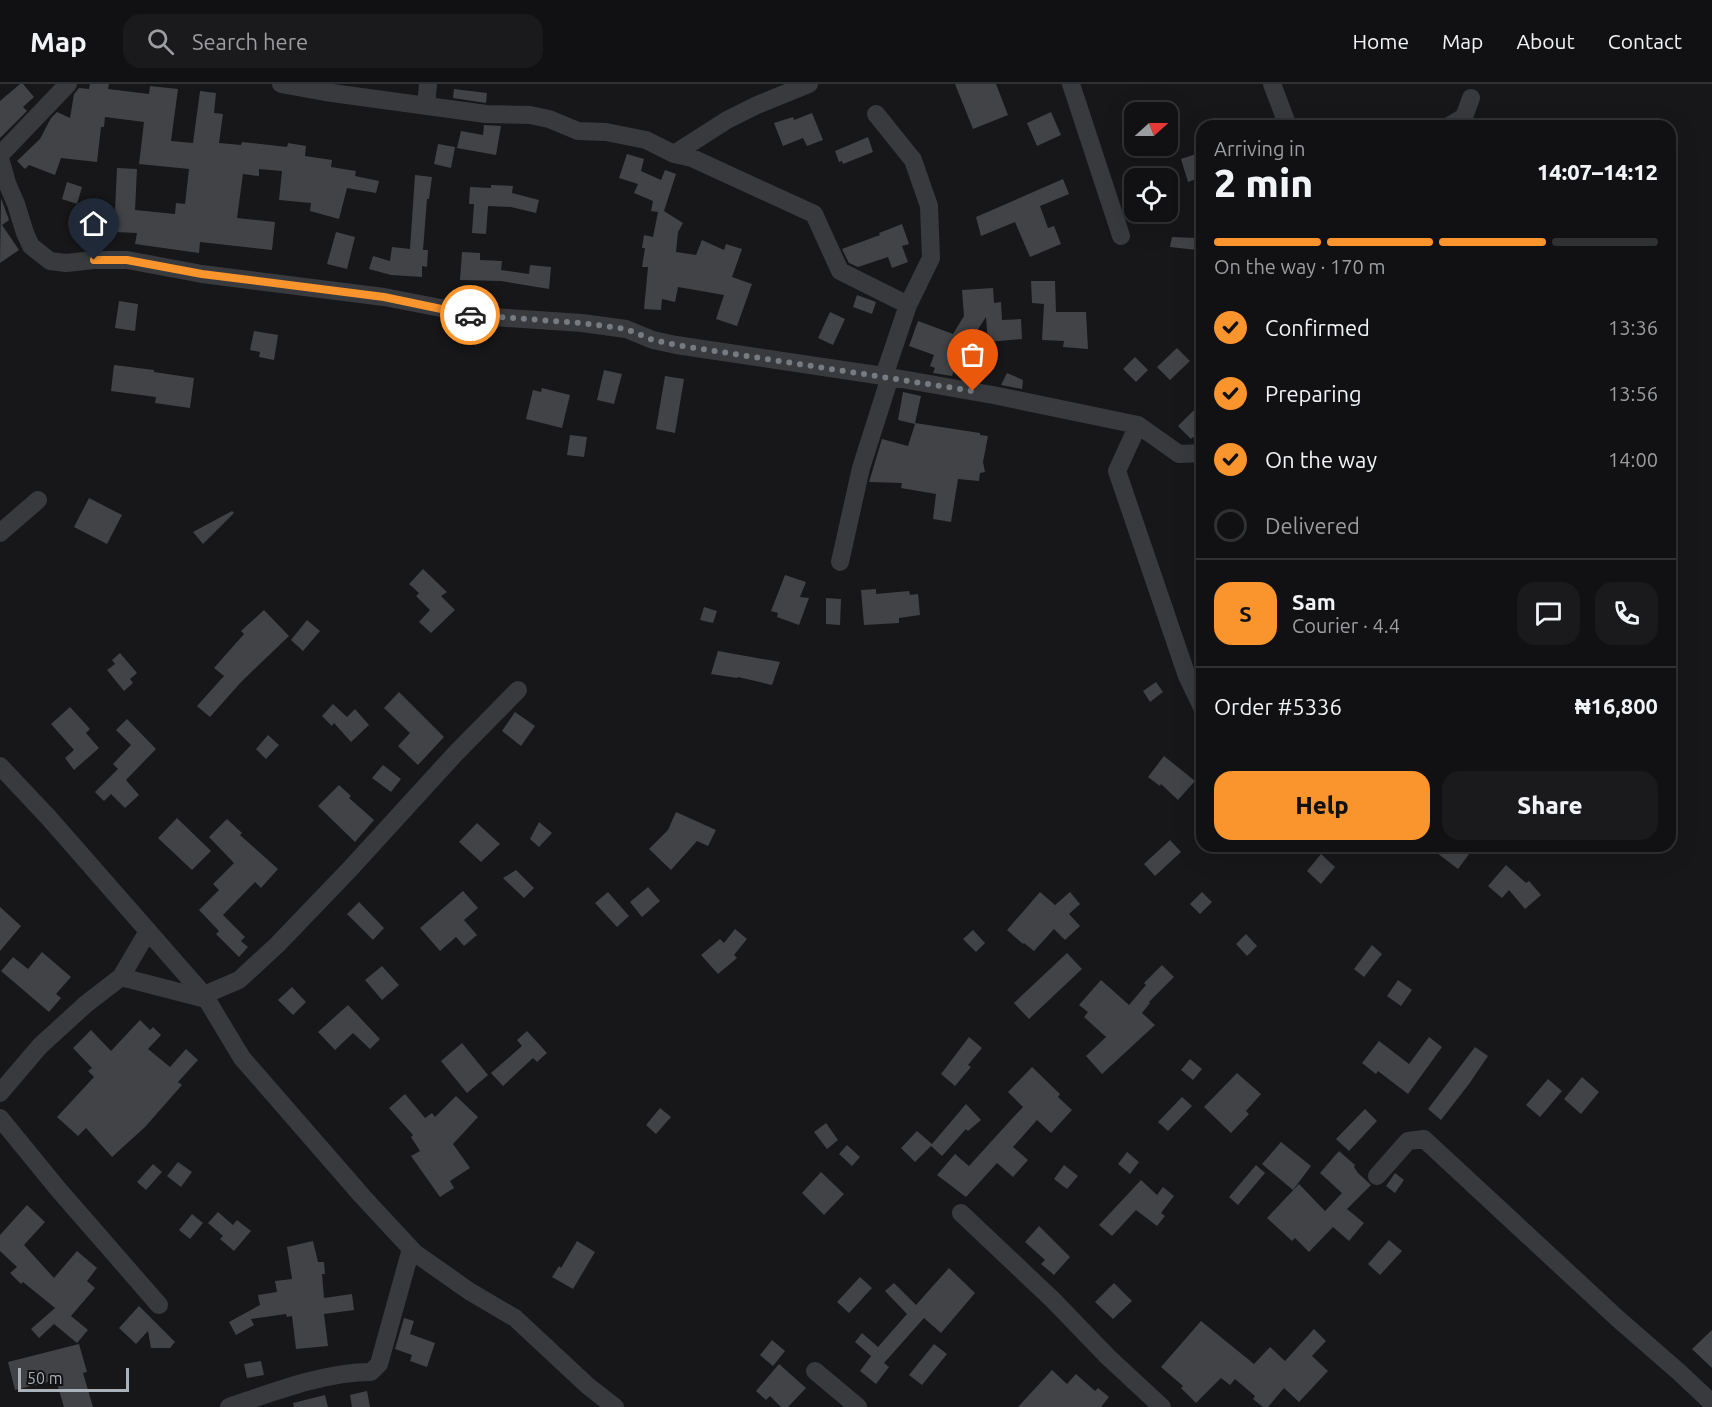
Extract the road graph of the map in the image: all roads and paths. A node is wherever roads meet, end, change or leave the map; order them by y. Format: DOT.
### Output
graph roads {
  1 [pos="68,84"];
  2 [pos="281,84"];
  3 [pos="429,84"];
  4 [pos="809,84"];
  5 [pos="1071,84"];
  6 [pos="1272,84"];
  7 [pos="1471,99"];
  8 [pos="426,106"];
  9 [pos="876,114"];
  10 [pos="1286,120"];
  11 [pos="1459,120"];
  12 [pos="674,153"];
  13 [pos="0,157"];
  14 [pos="1122,236"];
  15 [pos="908,305"];
  16 [pos="887,376"];
  17 [pos="1138,424"];
  18 [pos="1196,453"];
  19 [pos="38,500"];
  20 [pos="0,533"];
  21 [pos="840,562"];
  22 [pos="518,690"];
  23 [pos="1196,695"];
  24 [pos="3,778"];
  25 [pos="148,931"];
  26 [pos="120,977"];
  27 [pos="205,997"];
  28 [pos="0,1093"];
  29 [pos="0,1118"];
  30 [pos="1377,1176"];
  31 [pos="961,1213"];
  32 [pos="411,1249"];
  33 [pos="159,1305"];
  34 [pos="814,1371"];
  35 [pos="1712,1403"];
  36 [pos="229,1407"];
  37 [pos="615,1407"];
  38 [pos="858,1407"];
  39 [pos="1162,1407"];
  1 -- 13 [label="street"];
  2 -- 8 [label="street"];
  3 -- 8 [label="street"];
  4 -- 12 [label="street"];
  5 -- 14 [label="street"];
  6 -- 10 [label="street"];
  7 -- 11 [label="street"];
  8 -- 12 [label="street"];
  9 -- 15 [label="street"];
  12 -- 15 [label="street"];
  13 -- 16 [label="street"];
  15 -- 16 [label="street"];
  16 -- 17 [label="street"];
  16 -- 21 [label="street"];
  17 -- 18 [label="street"];
  17 -- 23 [label="street"];
  19 -- 20 [label="street"];
  22 -- 27 [label="street"];
  24 -- 25 [label="street"];
  25 -- 26 [label="street"];
  25 -- 27 [label="street"];
  26 -- 27 [label="street"];
  26 -- 28 [label="street"];
  27 -- 32 [label="street"];
  29 -- 33 [label="street"];
  30 -- 35 [label="street"];
  31 -- 39 [label="street"];
  32 -- 36 [label="street"];
  32 -- 37 [label="street"];
  34 -- 38 [label="street"];
}
